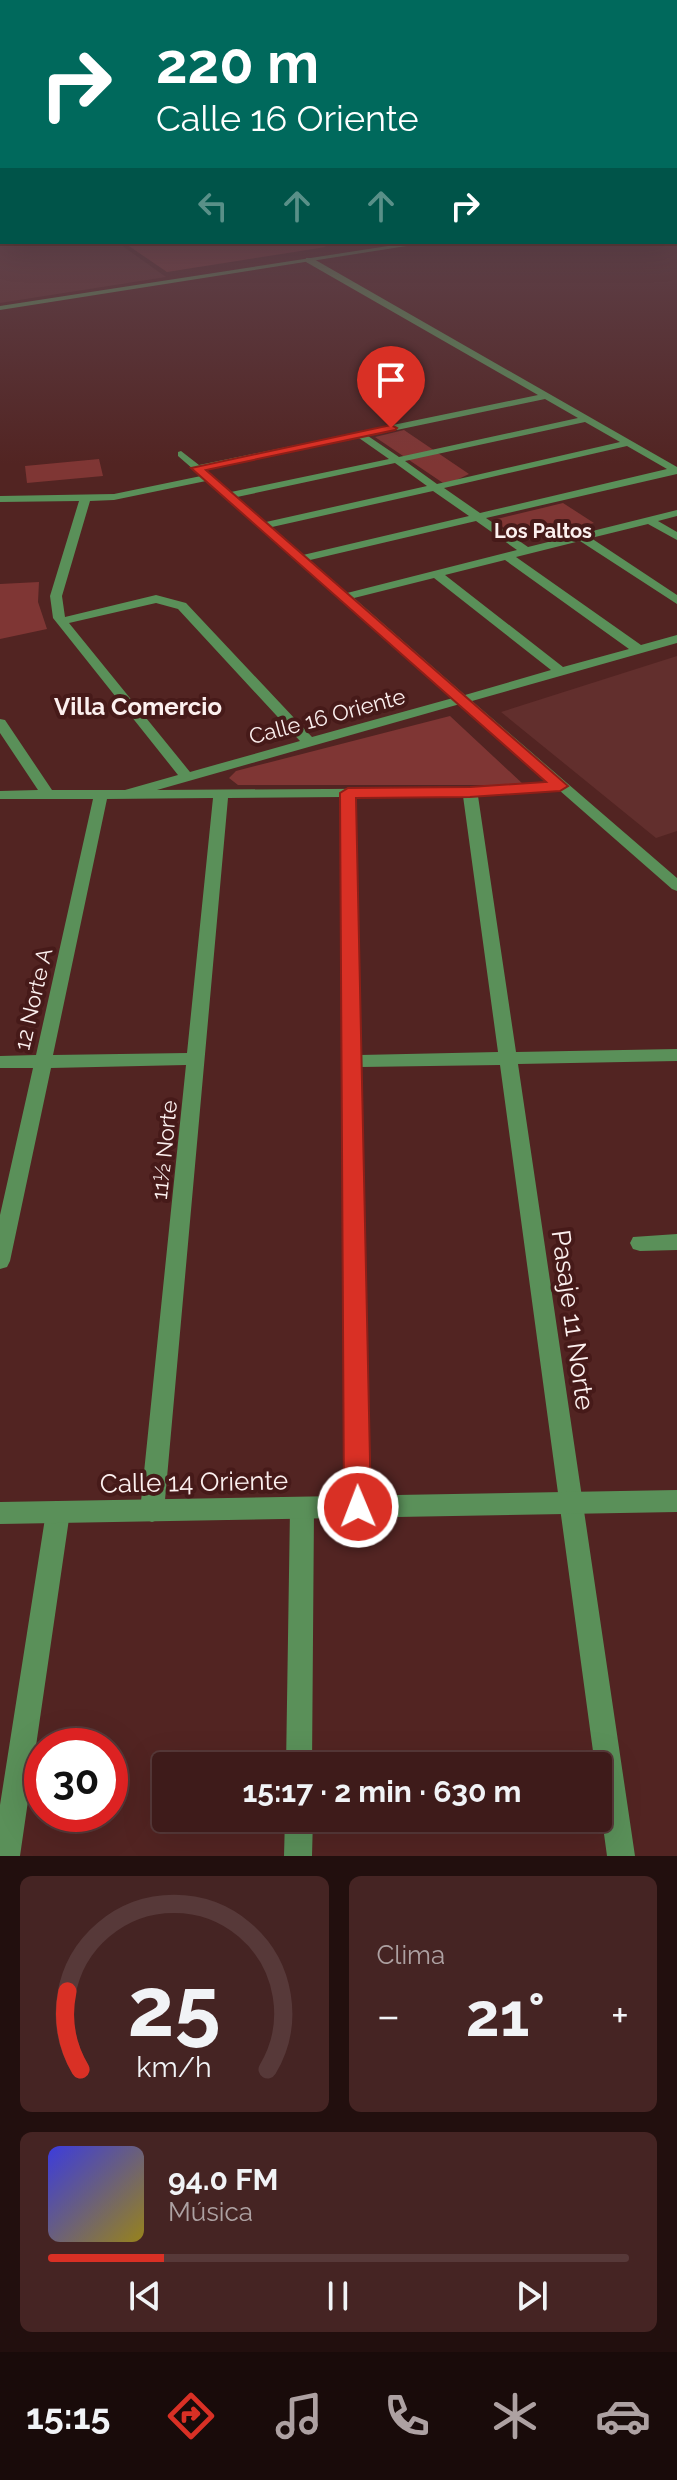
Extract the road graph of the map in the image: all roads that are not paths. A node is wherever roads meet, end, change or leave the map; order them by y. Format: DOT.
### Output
graph roads {
  1 [pos="112,291"];
  2 [pos="362,291"];
  3 [pos="0,308"];
  4 [pos="546,396"];
  5 [pos="587,419"];
  6 [pos="360,434"];
  7 [pos="629,443"];
  8 [pos="181,454"];
  9 [pos="397,460"];
  10 [pos="197,468"];
  11 [pos="676,470"];
  12 [pos="208,478"];
  13 [pos="435,487"];
  14 [pos="229,496"];
  15 [pos="0,499"];
  16 [pos="85,499"];
  17 [pos="677,513"];
  18 [pos="477,517"];
  19 [pos="649,520"];
  20 [pos="264,526"];
  21 [pos="582,537"];
  22 [pos="677,537"];
  23 [pos="526,551"];
  24 [pos="507,556"];
  25 [pos="300,559"];
  26 [pos="436,574"];
  27 [pos="344,597"];
  28 [pos="677,600"];
  29 [pos="62,621"];
  30 [pos="677,639"];
  31 [pos="639,650"];
  32 [pos="561,672"];
  33 [pos="462,701"];
  34 [pos="0,723"];
  35 [pos="310,743"];
  36 [pos="187,777"];
  37 [pos="560,786"];
  38 [pos="470,792"];
  39 [pos="221,793"];
  40 [pos="348,793"];
  41 [pos="101,794"];
  42 [pos="126,794"];
  43 [pos="0,795"];
  44 [pos="48,795"];
  45 [pos="676,884"];
  46 [pos="677,1055"];
  47 [pos="197,1059"];
  48 [pos="509,1059"];
  49 [pos="42,1061"];
  50 [pos="354,1061"];
  51 [pos="0,1062"];
  52 [pos="677,1242"];
  53 [pos="640,1243"];
  54 [pos="0,1261"];
  55 [pos="677,1501"];
  56 [pos="569,1503"];
  57 [pos="358,1507"];
  58 [pos="302,1509"];
  59 [pos="152,1511"];
  60 [pos="58,1512"];
  61 [pos="0,1513"];
  62 [pos="299,1752"];
  63 [pos="299,1832"];
  64 [pos="6,1856"];
  65 [pos="298,1856"];
  66 [pos="621,1856"];
  1 -- 3 [label="street"];
  2 -- 4 [label="street"];
  4 -- 5 [label="street"];
  4 -- 6 [label="street"];
  5 -- 7 [label="street"];
  5 -- 9 [label="street"];
  6 -- 9 [label="street"];
  6 -- 10 [label="street"];
  7 -- 11 [label="street"];
  7 -- 13 [label="street"];
  8 -- 10 [label="street"];
  9 -- 13 [label="street"];
  9 -- 14 [label="street"];
  10 -- 12 [label="street"];
  11 -- 18 [label="street"];
  12 -- 14 [label="street"];
  12 -- 16 [label="street"];
  13 -- 18 [label="street"];
  13 -- 20 [label="street"];
  14 -- 20 [label="street"];
  15 -- 16 [label="street"];
  16 -- 29 [label="street"];
  17 -- 19 [label="street"];
  18 -- 23 [label="street"];
  18 -- 25 [label="street"];
  19 -- 21 [label="street"];
  19 -- 22 [label="street"];
  20 -- 25 [label="street"];
  21 -- 23 [label="street"];
  21 -- 28 [label="street"];
  23 -- 24 [label="street"];
  24 -- 26 [label="street"];
  24 -- 31 [label="street"];
  25 -- 27 [label="street"];
  26 -- 27 [label="street"];
  26 -- 32 [label="street"];
  27 -- 33 [label="street"];
  29 -- 35 [label="street"];
  29 -- 36 [label="street"];
  30 -- 31 [label="street, Calle 16 Oriente"];
  31 -- 32 [label="street, Calle 16 Oriente"];
  32 -- 33 [label="street, Calle 16 Oriente"];
  33 -- 35 [label="street, Calle 16 Oriente"];
  33 -- 37 [label="street"];
  34 -- 44 [label="street"];
  35 -- 36 [label="street, Calle 16 Oriente"];
  36 -- 42 [label="street, Calle 16 Oriente"];
  37 -- 38 [label="street, Calle 16 Oriente"];
  37 -- 45 [label="street"];
  38 -- 40 [label="street, Calle 16 Oriente"];
  38 -- 48 [label="street, Pasaje 11 Norte"];
  39 -- 40 [label="street, Calle 16 Oriente"];
  39 -- 42 [label="street, Calle 16 Oriente"];
  39 -- 47 [label="street, 11½ Norte"];
  40 -- 50 [label="street"];
  41 -- 42 [label="street, Calle 16 Oriente"];
  41 -- 44 [label="street, Calle 16 Oriente"];
  41 -- 49 [label="street, 12 Norte A"];
  43 -- 44 [label="street, Calle 16 Oriente"];
  46 -- 48 [label="street"];
  47 -- 49 [label="street"];
  47 -- 59 [label="street, 11½ Norte"];
  48 -- 50 [label="street"];
  48 -- 56 [label="street, Pasaje 11 Norte"];
  49 -- 51 [label="street"];
  49 -- 54 [label="street, 12 Norte A"];
  50 -- 57 [label="street"];
  52 -- 53 [label="street"];
  55 -- 56 [label="street, Calle 14 Oriente"];
  56 -- 57 [label="street, Calle 14 Oriente"];
  56 -- 66 [label="street, Pasaje 11 Norte"];
  57 -- 58 [label="street, Calle 14 Oriente"];
  58 -- 59 [label="street, Calle 14 Oriente"];
  58 -- 62 [label="street"];
  59 -- 60 [label="street, Calle 14 Oriente"];
  60 -- 61 [label="street, Calle 14 Oriente"];
  60 -- 64 [label="street"];
  63 -- 65 [label="street"];
}
